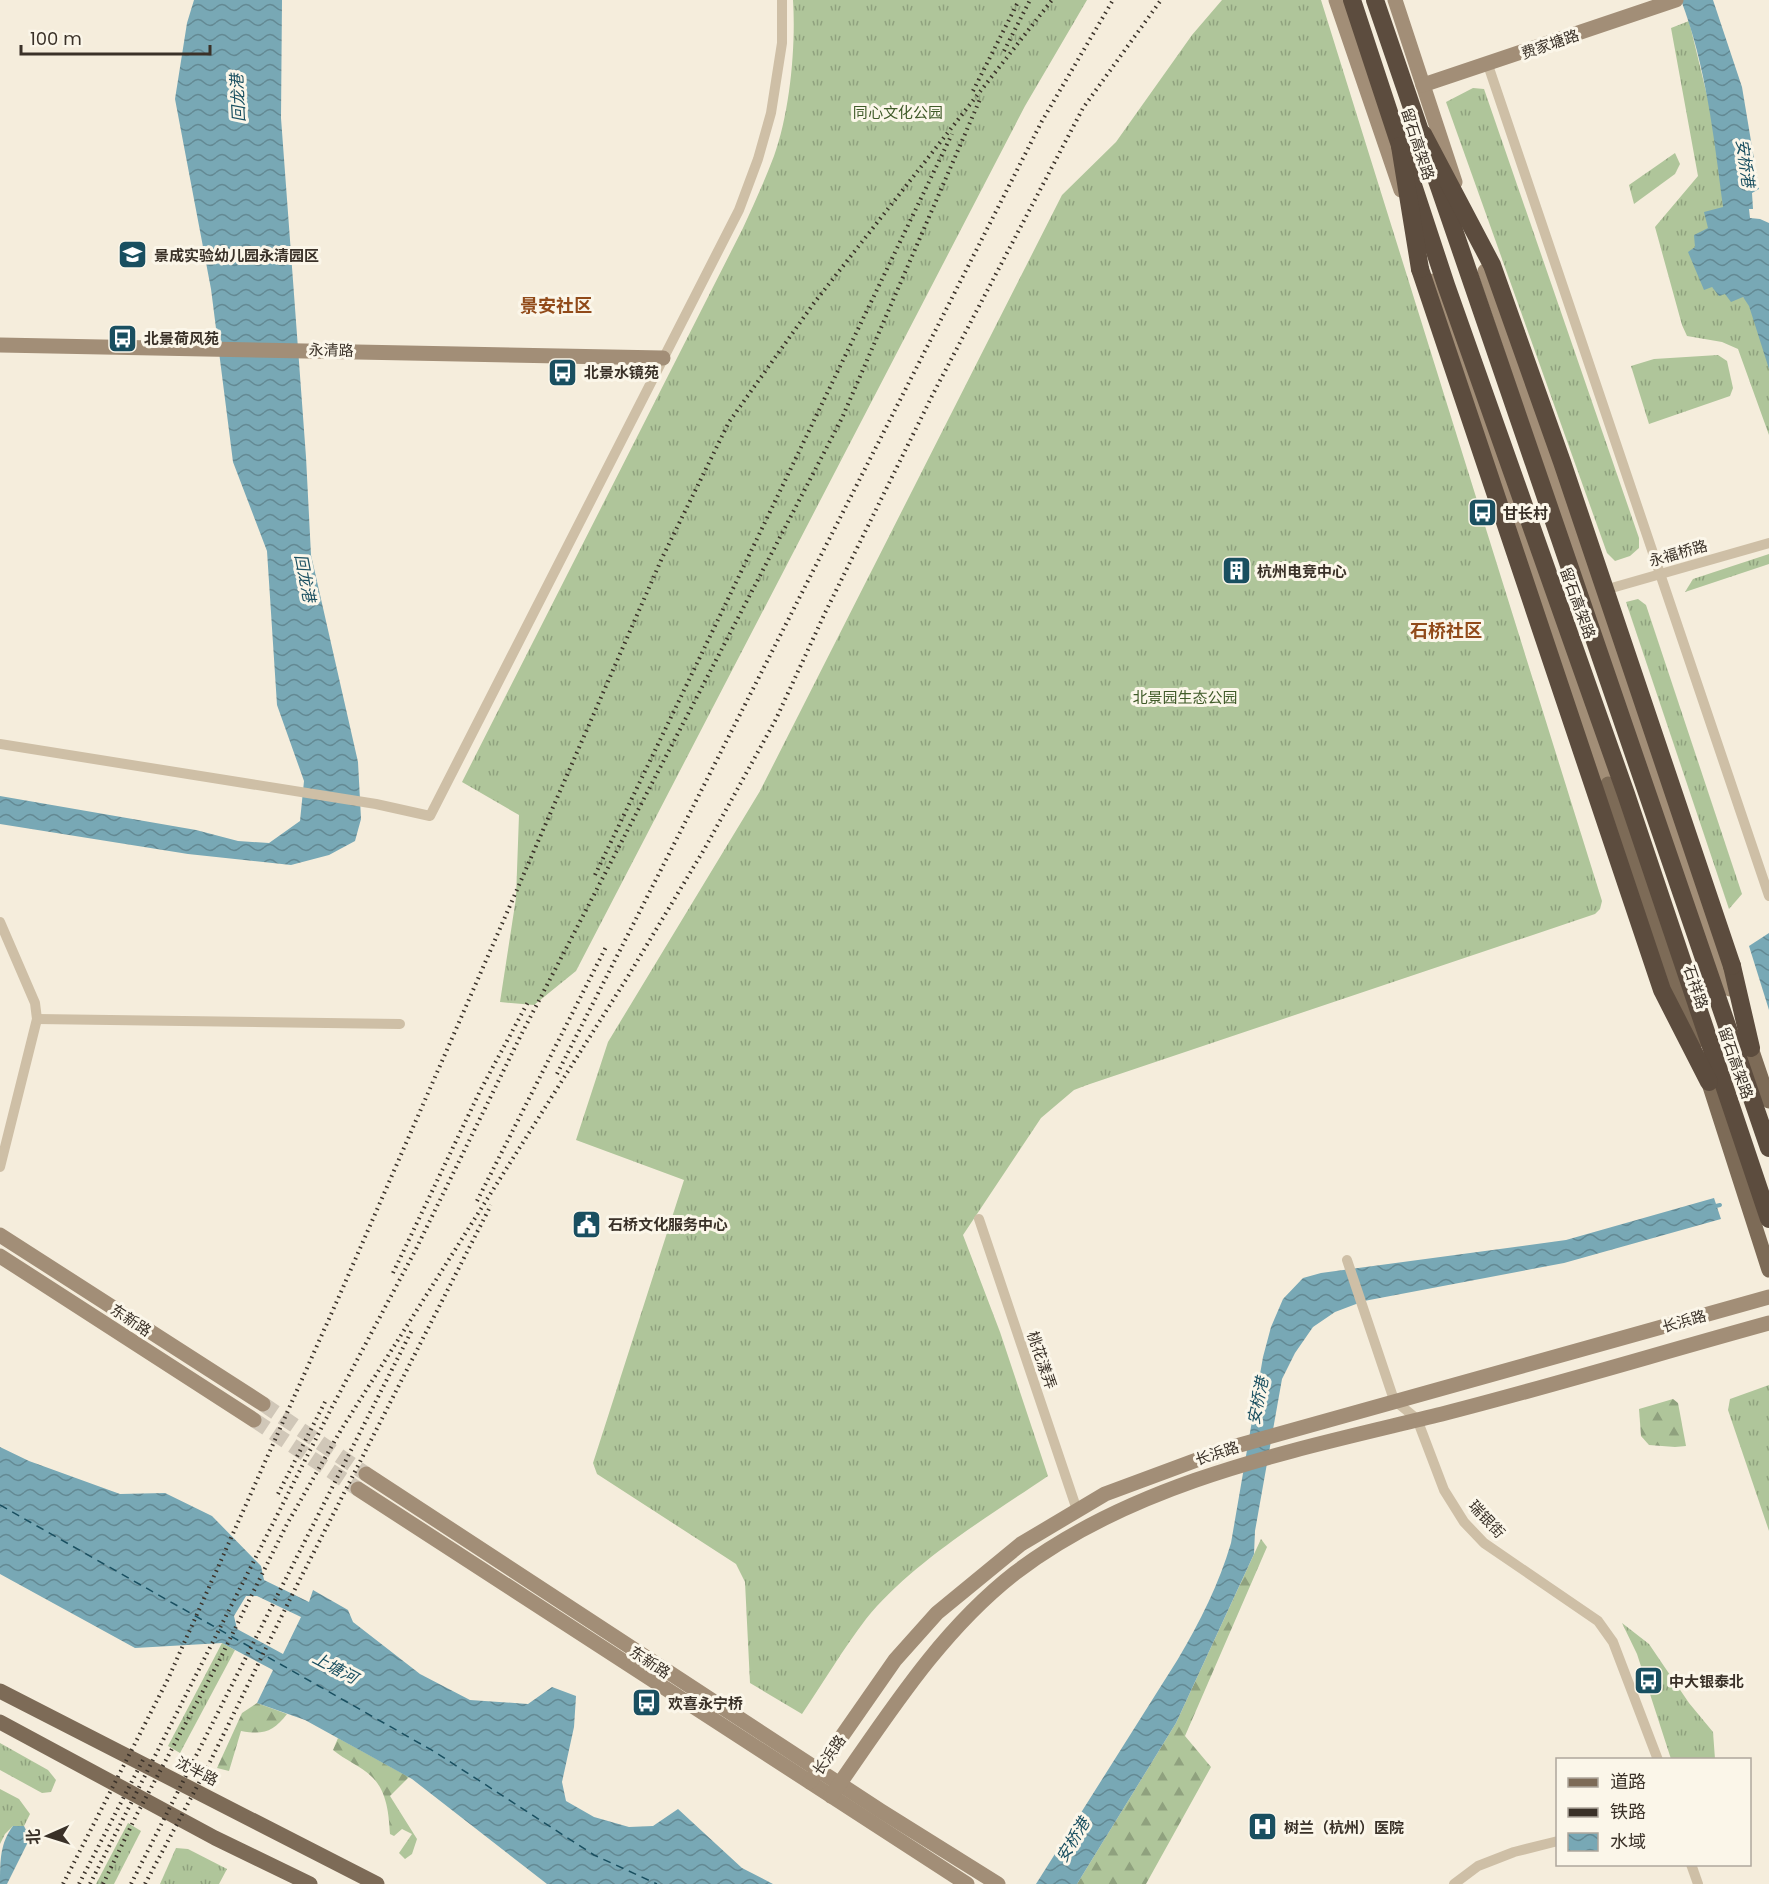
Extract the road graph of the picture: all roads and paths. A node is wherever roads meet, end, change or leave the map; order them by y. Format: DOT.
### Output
graph roads {
  1 [pos="782,0"];
  2 [pos="1336,0"];
  3 [pos="1352,0"];
  4 [pos="1376,0"];
  5 [pos="1395,0"];
  6 [pos="1676,0"];
  7 [pos="1488,65"];
  8 [pos="1423,85"];
  9 [pos="1423,134"];
  10 [pos="1400,146"];
  11 [pos="0,345"];
  12 [pos="663,358"];
  13 [pos="1769,543"];
  14 [pos="1660,574"];
  15 [pos="1595,593"];
  16 [pos="0,744"];
  17 [pos="1769,896"];
  18 [pos="0,922"];
  19 [pos="38,1019"];
  20 [pos="400,1024"];
  21 [pos="1751,1048"];
  22 [pos="1709,1082"];
  23 [pos="1769,1101"];
  24 [pos="1769,1148"];
  25 [pos="0,1167"];
  26 [pos="979,1219"];
  27 [pos="1769,1219"];
  28 [pos="0,1235"];
  29 [pos="0,1256"];
  30 [pos="1347,1260"];
  31 [pos="1769,1270"];
  32 [pos="1769,1297"];
  33 [pos="1769,1323"];
  34 [pos="1394,1401"];
  35 [pos="263,1404"];
  36 [pos="1417,1419"];
  37 [pos="254,1420"];
  38 [pos="366,1474"];
  39 [pos="358,1489"];
  40 [pos="1077,1510"];
  41 [pos="0,1691"];
  42 [pos="0,1722"];
  43 [pos="1657,1758"];
  44 [pos="814,1776"];
  45 [pos="835,1790"];
  46 [pos="1556,1841"];
  47 [pos="1692,1866"];
  48 [pos="310,1884"];
  49 [pos="377,1884"];
  50 [pos="967,1884"];
  51 [pos="998,1884"];
  52 [pos="1454,1884"];
  53 [pos="1698,1884"];
  1 -- 12 [label="street"];
  2 -- 22 [label="main road, 石祥路"];
  3 -- 10 [label="highway, 留石高架路"];
  4 -- 9 [label="highway, 留石高架路"];
  5 -- 8 [label="main road"];
  6 -- 7 [label="main road, 费家塘路"];
  7 -- 8 [label="main road, 费家塘路"];
  7 -- 14 [label="street"];
  8 -- 15 [label="main road"];
  9 -- 21 [label="highway, bridge"];
  9 -- 24 [label="highway, 留石高架路, bridge"];
  10 -- 22 [label="highway, bridge"];
  10 -- 27 [label="highway, 留石高架路, bridge"];
  11 -- 12 [label="main road, 永清路"];
  12 -- 16 [label="street"];
  13 -- 14 [label="street, 永福桥路"];
  14 -- 15 [label="street, 永福桥路"];
  14 -- 17 [label="street"];
  15 -- 21 [label="main road"];
  18 -- 19 [label="street"];
  19 -- 20 [label="street"];
  19 -- 25 [label="street"];
  21 -- 23 [label="main road"];
  22 -- 31 [label="main road, 石祥路"];
  26 -- 40 [label="street, 桃花漾弄"];
  28 -- 35 [label="main road, 东新路"];
  29 -- 37 [label="main road, 东新路"];
  30 -- 34 [label="street"];
  32 -- 34 [label="main road, 长浜路"];
  33 -- 36 [label="main road, 长浜路"];
  34 -- 36 [label="street"];
  34 -- 40 [label="main road, 长浜路"];
  36 -- 43 [label="street, 瑞银街"];
  36 -- 45 [label="main road, 长浜路"];
  38 -- 44 [label="main road, 东新路"];
  39 -- 44 [label="main road, 东新路"];
  40 -- 44 [label="main road, 长浜路"];
  41 -- 49 [label="main road, 沈半路"];
  42 -- 48 [label="main road"];
  44 -- 45 [label="main road, 东新路"];
  45 -- 50 [label="main road, 东新路"];
  45 -- 51 [label="main road, 东新路"];
  46 -- 52 [label="street"];
  47 -- 53 [label="street"];
}
